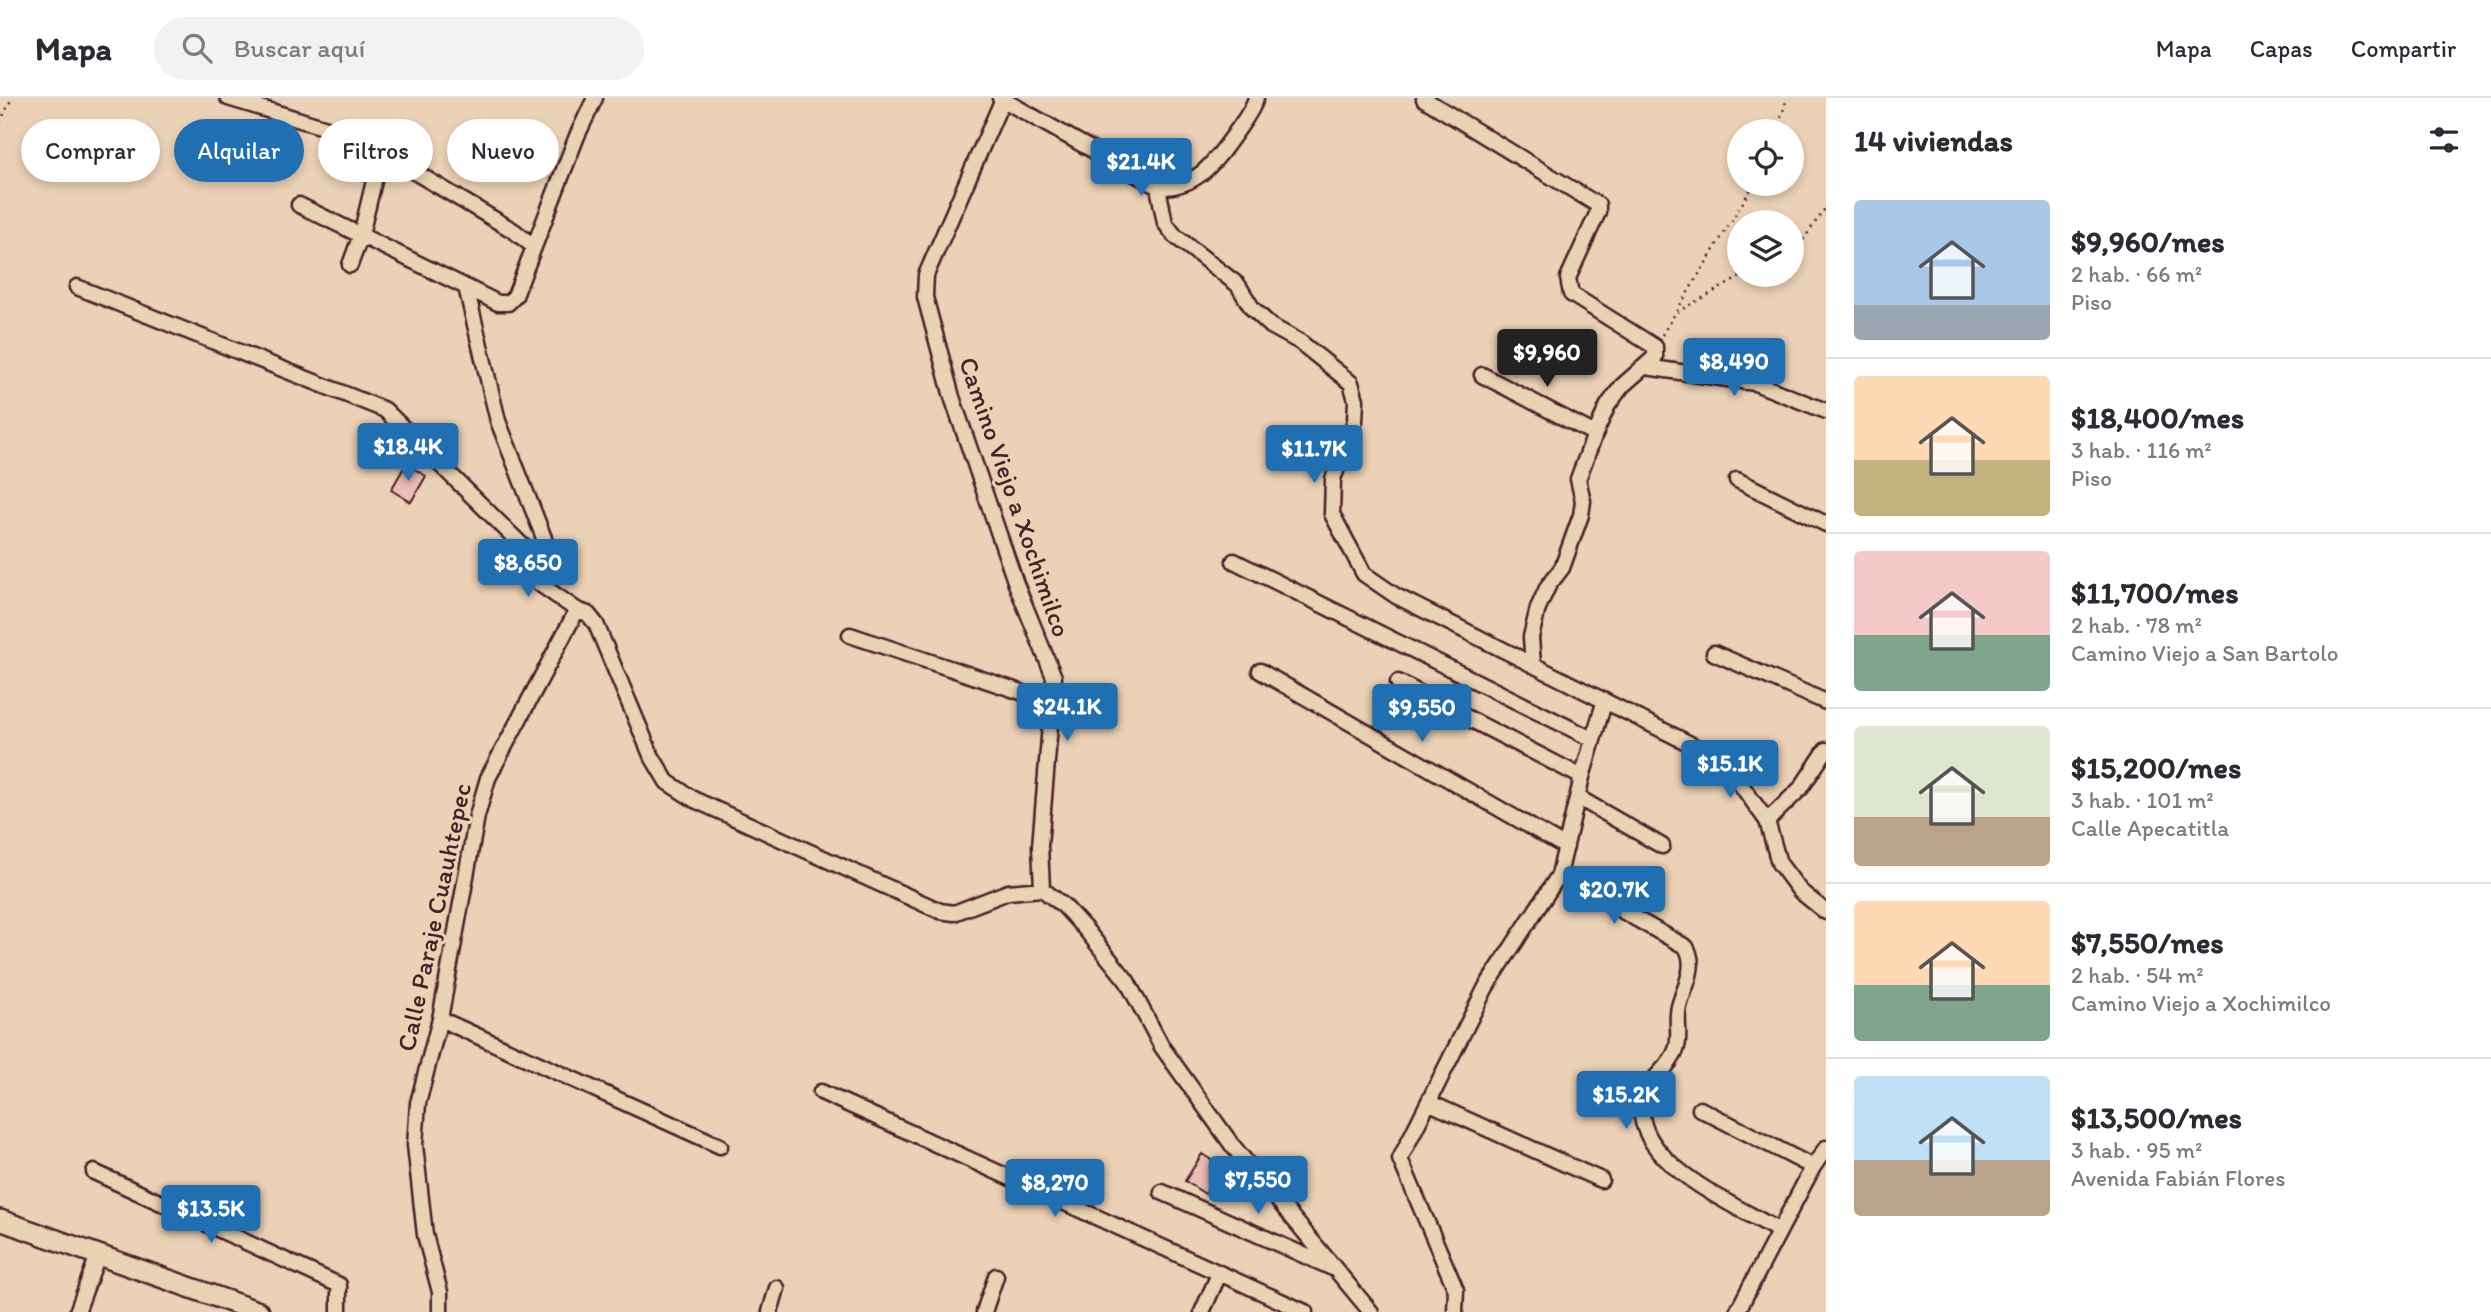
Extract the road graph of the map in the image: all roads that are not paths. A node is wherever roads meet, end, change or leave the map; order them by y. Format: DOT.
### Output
graph roads {
  1 [pos="228,98"];
  2 [pos="595,98"];
  3 [pos="1256,98"];
  4 [pos="1424,99"];
  5 [pos="1001,100"];
  6 [pos="318,125"];
  7 [pos="374,182"];
  8 [pos="432,182"];
  9 [pos="1158,187"];
  10 [pos="299,205"];
  11 [pos="361,235"];
  12 [pos="533,246"];
  13 [pos="350,265"];
  14 [pos="77,287"];
  15 [pos="466,287"];
  16 [pos="1646,367"];
  17 [pos="1482,375"];
  18 [pos="1826,411"];
  19 [pos="1595,434"];
  20 [pos="1737,480"];
  21 [pos="1826,524"];
  22 [pos="538,561"];
  23 [pos="1234,561"];
  24 [pos="577,610"];
  25 [pos="850,635"];
  26 [pos="1714,653"];
  27 [pos="1533,665"];
  28 [pos="1260,671"];
  29 [pos="1398,682"];
  30 [pos="1826,702"];
  31 [pos="1054,703"];
  32 [pos="1604,703"];
  33 [pos="1592,739"];
  34 [pos="1826,750"];
  35 [pos="1582,777"];
  36 [pos="1579,798"];
  37 [pos="1767,821"];
  38 [pos="1662,846"];
  39 [pos="1566,847"];
  40 [pos="1559,875"];
  41 [pos="1042,889"];
  42 [pos="1826,912"];
  43 [pos="440,1019"];
  44 [pos="821,1092"];
  45 [pos="1430,1104"];
  46 [pos="1700,1109"];
  47 [pos="720,1146"];
  48 [pos="1826,1149"];
  49 [pos="1813,1167"];
  50 [pos="94,1172"];
  51 [pos="1601,1180"];
  52 [pos="1161,1192"];
  53 [pos="0,1220"];
  54 [pos="1779,1231"];
  55 [pos="98,1255"];
  56 [pos="1340,1271"];
  57 [pos="1219,1275"];
  58 [pos="996,1276"];
  59 [pos="777,1288"];
  60 [pos="1742,1310"];
  61 [pos="77,1312"];
  62 [pos="259,1312"];
  63 [pos="339,1312"];
  64 [pos="440,1312"];
  65 [pos="770,1312"];
  66 [pos="984,1312"];
  67 [pos="1202,1312"];
  68 [pos="1305,1312"];
  69 [pos="1371,1312"];
  70 [pos="1455,1312"];
  1 -- 6 [label="street"];
  2 -- 12 [label="street"];
  3 -- 9 [label="street"];
  4 -- 16 [label="street"];
  5 -- 9 [label="street"];
  5 -- 31 [label="street, Camino Viejo a Xochimilco"];
  7 -- 11 [label="street"];
  8 -- 12 [label="street"];
  9 -- 27 [label="street"];
  10 -- 11 [label="street"];
  11 -- 13 [label="street"];
  11 -- 15 [label="street"];
  12 -- 15 [label="street"];
  14 -- 22 [label="street"];
  15 -- 22 [label="street"];
  16 -- 18 [label="street"];
  16 -- 19 [label="street"];
  17 -- 19 [label="street"];
  19 -- 27 [label="street"];
  20 -- 21 [label="street"];
  22 -- 24 [label="street"];
  23 -- 33 [label="street"];
  24 -- 41 [label="street"];
  24 -- 43 [label="street, Calle Paraje Cuauhtepec"];
  25 -- 31 [label="street"];
  26 -- 30 [label="street"];
  27 -- 32 [label="street"];
  28 -- 39 [label="street"];
  29 -- 35 [label="street"];
  31 -- 41 [label="street, Camino Viejo a Xochimilco"];
  32 -- 33 [label="street"];
  32 -- 37 [label="street"];
  33 -- 35 [label="street"];
  34 -- 37 [label="street"];
  35 -- 36 [label="street"];
  36 -- 38 [label="street"];
  36 -- 39 [label="street"];
  37 -- 42 [label="street"];
  39 -- 40 [label="street"];
  40 -- 45 [label="street"];
  40 -- 54 [label="street"];
  41 -- 56 [label="street"];
  43 -- 47 [label="street"];
  43 -- 64 [label="street, Calle Paraje Cuauhtepec"];
  44 -- 57 [label="street"];
  45 -- 51 [label="street"];
  45 -- 70 [label="street"];
  46 -- 49 [label="street"];
  48 -- 49 [label="street"];
  49 -- 54 [label="street"];
  50 -- 63 [label="street"];
  52 -- 56 [label="street"];
  53 -- 55 [label="main road"];
  54 -- 60 [label="street"];
  55 -- 61 [label="street"];
  55 -- 62 [label="main road"];
  56 -- 69 [label="street"];
  57 -- 67 [label="street"];
  57 -- 68 [label="street"];
  58 -- 66 [label="street"];
  59 -- 65 [label="street"];
}
